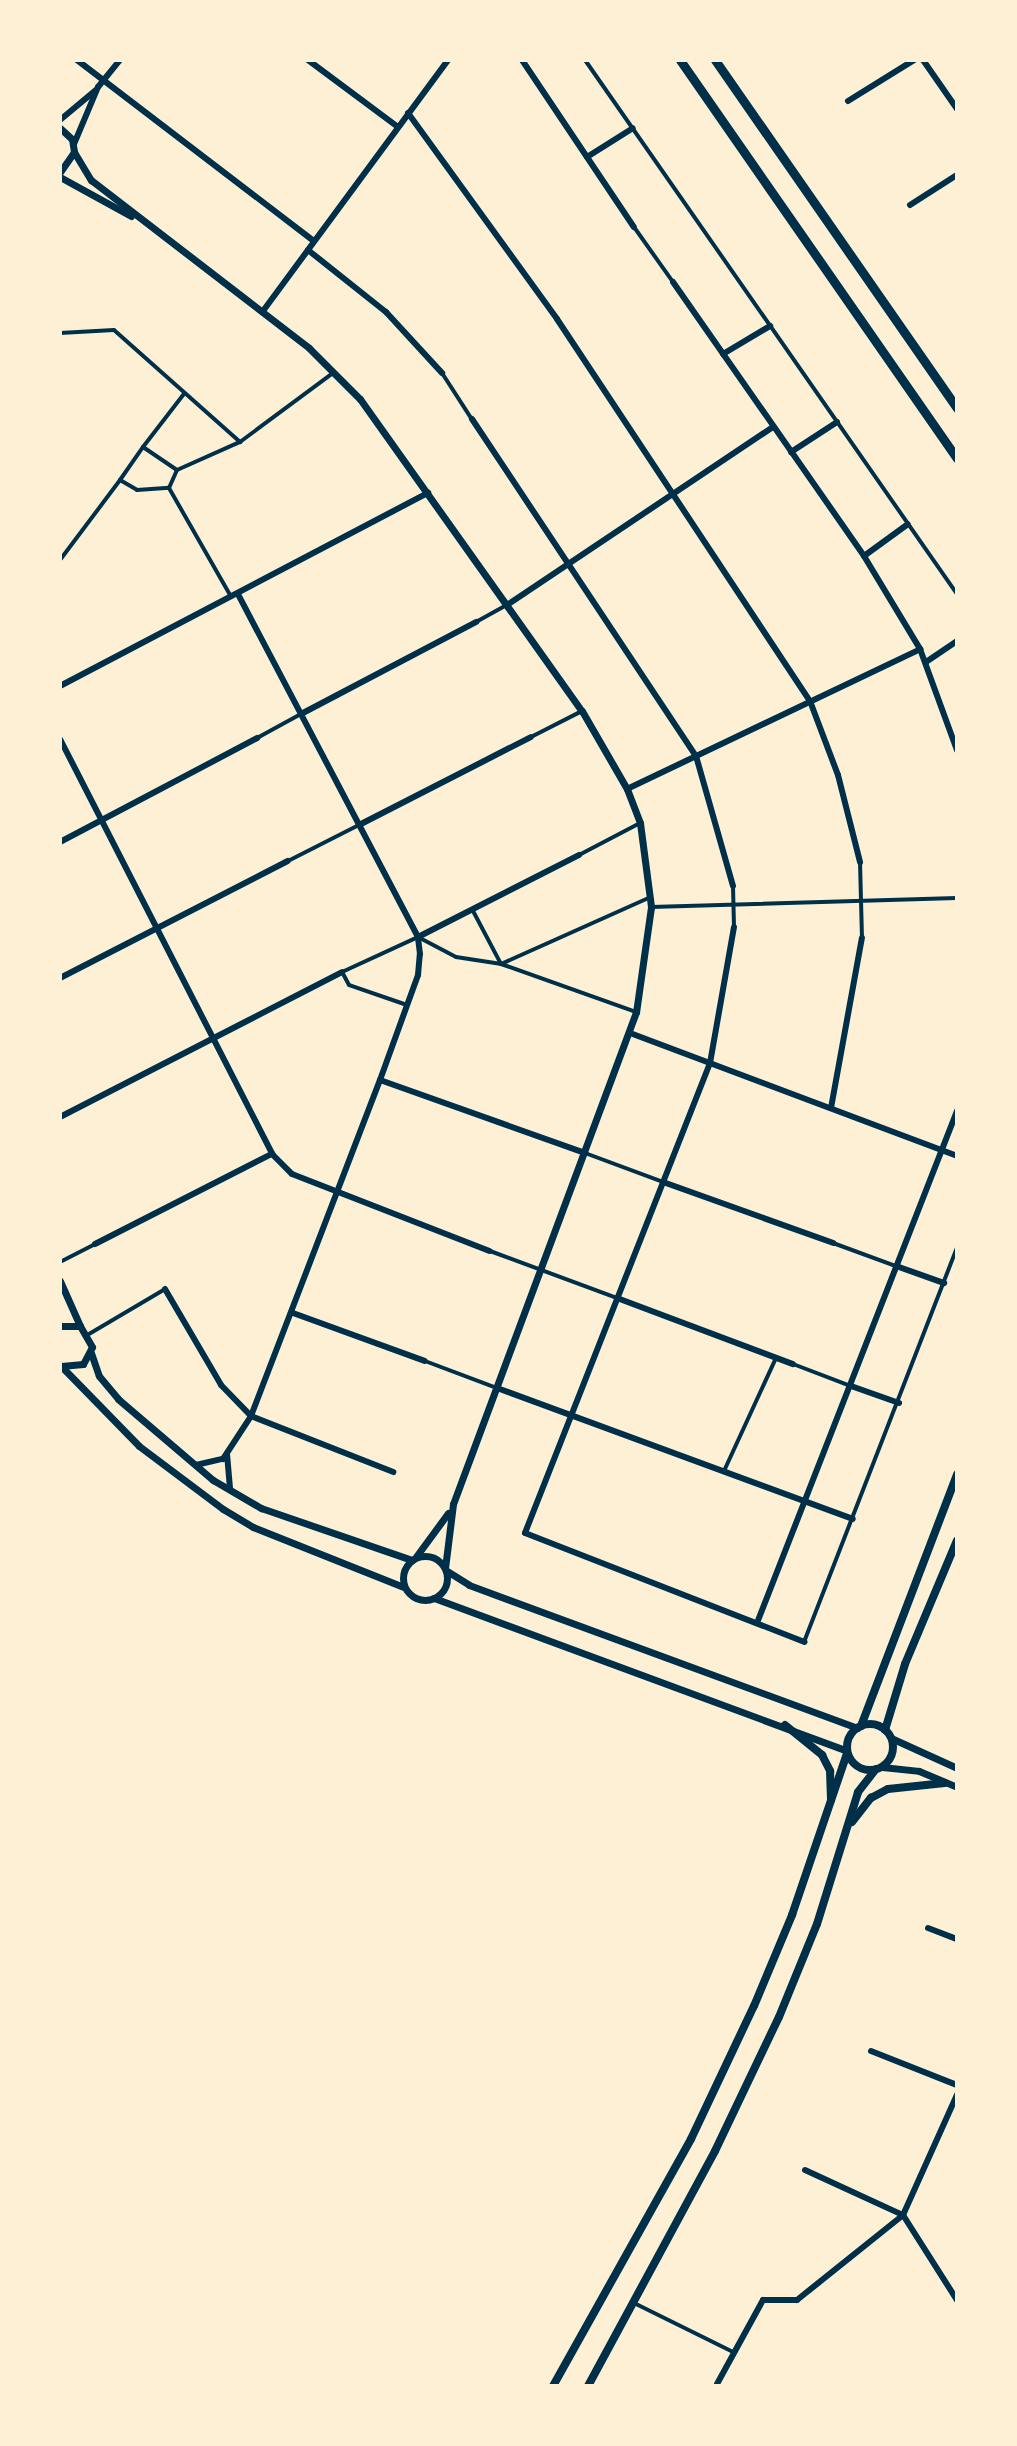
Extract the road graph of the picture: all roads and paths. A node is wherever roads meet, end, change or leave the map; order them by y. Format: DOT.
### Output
graph roads {
  1 [pos="77,60"];
  2 [pos="120,60"];
  3 [pos="308,60"];
  4 [pos="448,60"];
  5 [pos="522,60"];
  6 [pos="585,60"];
  7 [pos="680,60"];
  8 [pos="715,60"];
  9 [pos="914,60"];
  10 [pos="923,60"];
  11 [pos="103,80"];
  12 [pos="98,87"];
  13 [pos="848,101"];
  14 [pos="957,109"];
  15 [pos="408,113"];
  16 [pos="60,120"];
  17 [pos="398,127"];
  18 [pos="60,128"];
  19 [pos="633,128"];
  20 [pos="74,148"];
  21 [pos="587,157"];
  22 [pos="60,174"];
  23 [pos="957,175"];
  24 [pos="910,205"];
  25 [pos="634,227"];
  26 [pos="157,231"];
  27 [pos="314,241"];
  28 [pos="308,250"];
  29 [pos="673,282"];
  30 [pos="263,311"];
  31 [pos="770,326"];
  32 [pos="60,333"];
  33 [pos="723,354"];
  34 [pos="335,372"];
  35 [pos="442,373"];
  36 [pos="183,395"];
  37 [pos="957,408"];
  38 [pos="472,419"];
  39 [pos="837,422"];
  40 [pos="773,427"];
  41 [pos="240,442"];
  42 [pos="143,447"];
  43 [pos="791,452"];
  44 [pos="957,458"];
  45 [pos="177,470"];
  46 [pos="120,480"];
  47 [pos="169,488"];
  48 [pos="428,493"];
  49 [pos="673,494"];
  50 [pos="908,524"];
  51 [pos="864,556"];
  52 [pos="60,560"];
  53 [pos="569,564"];
  54 [pos="957,594"];
  55 [pos="235,596"];
  56 [pos="507,605"];
  57 [pos="476,622"];
  58 [pos="957,641"];
  59 [pos="920,649"];
  60 [pos="926,662"];
  61 [pos="60,686"];
  62 [pos="810,701"];
  63 [pos="582,711"];
  64 [pos="301,714"];
  65 [pos="531,737"];
  66 [pos="257,738"];
  67 [pos="60,739"];
  68 [pos="957,750"];
  69 [pos="696,756"];
  70 [pos="627,789"];
  71 [pos="103,820"];
  72 [pos="640,823"];
  73 [pos="359,825"];
  74 [pos="60,842"];
  75 [pos="579,855"];
  76 [pos="288,861"];
  77 [pos="860,862"];
  78 [pos="733,886"];
  79 [pos="652,897"];
  80 [pos="957,898"];
  81 [pos="862,900"];
  82 [pos="734,905"];
  83 [pos="651,907"];
  84 [pos="472,909"];
  85 [pos="159,927"];
  86 [pos="734,927"];
  87 [pos="418,937"];
  88 [pos="862,938"];
  89 [pos="501,964"];
  90 [pos="342,972"];
  91 [pos="60,978"];
  92 [pos="407,1005"];
  93 [pos="636,1012"];
  94 [pos="630,1033"];
  95 [pos="212,1037"];
  96 [pos="710,1063"];
  97 [pos="380,1080"];
  98 [pos="831,1108"];
  99 [pos="957,1111"];
  100 [pos="60,1117"];
  101 [pos="944,1152"];
  102 [pos="585,1153"];
  103 [pos="272,1154"];
  104 [pos="957,1156"];
  105 [pos="663,1182"];
  106 [pos="337,1194"];
  107 [pos="833,1243"];
  108 [pos="95,1244"];
  109 [pos="957,1248"];
  110 [pos="490,1251"];
  111 [pos="60,1262"];
  112 [pos="899,1267"];
  113 [pos="541,1270"];
  114 [pos="60,1281"];
  115 [pos="944,1283"];
  116 [pos="165,1289"];
  117 [pos="617,1298"];
  118 [pos="293,1313"];
  119 [pos="60,1326"];
  120 [pos="80,1326"];
  121 [pos="89,1334"];
  122 [pos="91,1353"];
  123 [pos="776,1358"];
  124 [pos="425,1361"];
  125 [pos="793,1364"];
  126 [pos="61,1366"];
  127 [pos="851,1386"];
  128 [pos="497,1388"];
  129 [pos="899,1403"];
  130 [pos="572,1415"];
  131 [pos="251,1416"];
  132 [pos="227,1454"];
  133 [pos="191,1464"];
  134 [pos="724,1471"];
  135 [pos="393,1472"];
  136 [pos="957,1474"];
  137 [pos="231,1491"];
  138 [pos="805,1501"];
  139 [pos="453,1504"];
  140 [pos="853,1519"];
  141 [pos="957,1540"];
  142 [pos="413,1559"];
  143 [pos="446,1570"];
  144 [pos="404,1587"];
  145 [pos="434,1598"];
  146 [pos="757,1623"];
  147 [pos="804,1642"];
  148 [pos="785,1725"];
  149 [pos="859,1727"];
  150 [pos="885,1730"];
  151 [pos="891,1738"];
  152 [pos="847,1752"];
  153 [pos="879,1768"];
  154 [pos="957,1768"];
  155 [pos="945,1783"];
  156 [pos="957,1787"];
  157 [pos="828,1815"];
  158 [pos="846,1833"];
  159 [pos="928,1928"];
  160 [pos="957,1939"];
  161 [pos="871,2051"];
  162 [pos="957,2085"];
  163 [pos="957,2095"];
  164 [pos="805,2170"];
  165 [pos="903,2215"];
  166 [pos="957,2300"];
  167 [pos="631,2302"];
  168 [pos="734,2353"];
  169 [pos="717,2384"];
  170 [pos="553,2386"];
  171 [pos="590,2386"];
  1 -- 11 [label="street"];
  2 -- 11 [label="street"];
  3 -- 17 [label="street"];
  4 -- 15 [label="street"];
  5 -- 21 [label="street"];
  6 -- 19 [label="street"];
  7 -- 44 [label="main road"];
  8 -- 37 [label="main road"];
  9 -- 13 [label="street"];
  10 -- 14 [label="street"];
  11 -- 12 [label="street"];
  11 -- 27 [label="street"];
  12 -- 16 [label="street"];
  12 -- 20 [label="street"];
  15 -- 17 [label="street"];
  15 -- 49 [label="street"];
  17 -- 27 [label="street"];
  18 -- 20 [label="street"];
  19 -- 21 [label="street"];
  19 -- 31 [label="street"];
  20 -- 22 [label="street"];
  20 -- 26 [label="street"];
  21 -- 25 [label="street"];
  22 -- 26 [label="street"];
  23 -- 24 [label="street"];
  25 -- 29 [label="street"];
  26 -- 30 [label="street"];
  27 -- 28 [label="street"];
  28 -- 30 [label="street"];
  28 -- 35 [label="street"];
  29 -- 33 [label="street"];
  30 -- 34 [label="street"];
  31 -- 33 [label="street"];
  31 -- 39 [label="street"];
  32 -- 36 [label="street"];
  33 -- 40 [label="street"];
  34 -- 41 [label="street"];
  34 -- 48 [label="street"];
  35 -- 38 [label="street"];
  36 -- 41 [label="street"];
  36 -- 42 [label="street"];
  38 -- 53 [label="street"];
  39 -- 43 [label="street"];
  39 -- 50 [label="street"];
  40 -- 43 [label="street"];
  40 -- 49 [label="street"];
  41 -- 45 [label="street"];
  42 -- 45 [label="street"];
  42 -- 46 [label="street"];
  43 -- 51 [label="street"];
  45 -- 47 [label="street"];
  46 -- 47 [label="street"];
  46 -- 52 [label="street"];
  47 -- 55 [label="street"];
  48 -- 55 [label="street"];
  48 -- 56 [label="street"];
  49 -- 53 [label="street"];
  49 -- 62 [label="street"];
  50 -- 51 [label="street"];
  50 -- 54 [label="street"];
  51 -- 59 [label="street"];
  53 -- 56 [label="street"];
  53 -- 69 [label="street"];
  55 -- 61 [label="street"];
  55 -- 64 [label="street"];
  56 -- 57 [label="street"];
  56 -- 63 [label="street"];
  57 -- 64 [label="street"];
  58 -- 60 [label="street"];
  59 -- 60 [label="street"];
  59 -- 62 [label="street"];
  60 -- 68 [label="street"];
  62 -- 69 [label="street"];
  62 -- 77 [label="street"];
  63 -- 65 [label="street"];
  63 -- 70 [label="street"];
  64 -- 66 [label="street"];
  64 -- 73 [label="street"];
  65 -- 73 [label="street"];
  66 -- 71 [label="street"];
  67 -- 71 [label="street"];
  69 -- 70 [label="street"];
  69 -- 78 [label="street"];
  70 -- 72 [label="street"];
  71 -- 74 [label="street"];
  71 -- 85 [label="street"];
  72 -- 75 [label="street"];
  72 -- 79 [label="street"];
  73 -- 76 [label="street"];
  73 -- 87 [label="street"];
  75 -- 84 [label="street"];
  76 -- 85 [label="street"];
  77 -- 81 [label="street"];
  78 -- 82 [label="street"];
  79 -- 83 [label="street"];
  79 -- 89 [label="street"];
  80 -- 81 [label="street"];
  81 -- 82 [label="street"];
  81 -- 88 [label="street"];
  82 -- 83 [label="street"];
  82 -- 86 [label="street"];
  83 -- 93 [label="street"];
  84 -- 87 [label="street"];
  84 -- 89 [label="street"];
  85 -- 91 [label="street"];
  85 -- 95 [label="street"];
  86 -- 96 [label="street"];
  87 -- 89 [label="street"];
  87 -- 90 [label="street"];
  87 -- 92 [label="street"];
  88 -- 98 [label="street"];
  89 -- 93 [label="street"];
  90 -- 92 [label="street"];
  90 -- 95 [label="street"];
  92 -- 97 [label="street"];
  93 -- 94 [label="street"];
  94 -- 96 [label="street"];
  94 -- 102 [label="street"];
  95 -- 100 [label="street"];
  95 -- 103 [label="street"];
  96 -- 98 [label="street"];
  96 -- 105 [label="street"];
  97 -- 102 [label="street"];
  97 -- 106 [label="street"];
  98 -- 101 [label="street"];
  99 -- 101 [label="street"];
  101 -- 104 [label="street"];
  101 -- 112 [label="street"];
  102 -- 105 [label="street"];
  102 -- 113 [label="street"];
  103 -- 106 [label="street"];
  103 -- 108 [label="street"];
  105 -- 107 [label="street"];
  105 -- 117 [label="street"];
  106 -- 110 [label="street"];
  106 -- 118 [label="street"];
  107 -- 112 [label="street"];
  108 -- 111 [label="street"];
  109 -- 115 [label="street"];
  110 -- 113 [label="street"];
  112 -- 115 [label="street"];
  112 -- 127 [label="street"];
  113 -- 117 [label="street"];
  113 -- 128 [label="street"];
  114 -- 120 [label="street"];
  115 -- 129 [label="street"];
  116 -- 121 [label="street"];
  116 -- 131 [label="street"];
  117 -- 123 [label="street"];
  117 -- 130 [label="street"];
  118 -- 124 [label="street"];
  118 -- 131 [label="street"];
  119 -- 120 [label="street"];
  120 -- 121 [label="street"];
  121 -- 122 [label="street"];
  122 -- 126 [label="street"];
  122 -- 133 [label="street"];
  123 -- 125 [label="street"];
  123 -- 134 [label="street"];
  124 -- 128 [label="street"];
  125 -- 127 [label="street"];
  126 -- 144 [label="street"];
  127 -- 129 [label="street"];
  127 -- 138 [label="street"];
  128 -- 130 [label="street"];
  128 -- 139 [label="street"];
  129 -- 140 [label="street"];
  130 -- 134 [label="street"];
  130 -- 146 [label="street"];
  131 -- 132 [label="street"];
  131 -- 135 [label="street"];
  132 -- 133 [label="street"];
  132 -- 137 [label="street"];
  133 -- 137 [label="street"];
  134 -- 138 [label="street"];
  136 -- 149 [label="main road"];
  137 -- 142 [label="street"];
  138 -- 140 [label="street"];
  138 -- 146 [label="street"];
  139 -- 142 [label="street"];
  139 -- 143 [label="street"];
  140 -- 147 [label="street"];
  141 -- 150 [label="main road"];
  142 -- 143 [label="street"];
  142 -- 144 [label="street"];
  143 -- 145 [label="street"];
  143 -- 149 [label="street"];
  144 -- 145 [label="street"];
  145 -- 148 [label="street"];
  146 -- 147 [label="street"];
  148 -- 152 [label="street"];
  148 -- 157 [label="main road"];
  149 -- 150 [label="main road"];
  149 -- 152 [label="main road"];
  150 -- 151 [label="main road"];
  151 -- 153 [label="main road"];
  151 -- 154 [label="street"];
  152 -- 153 [label="main road"];
  152 -- 157 [label="main road"];
  153 -- 155 [label="street"];
  153 -- 158 [label="main road"];
  155 -- 156 [label="street"];
  155 -- 158 [label="main road"];
  157 -- 170 [label="main road"];
  158 -- 167 [label="main road"];
  159 -- 160 [label="street"];
  161 -- 162 [label="street"];
  163 -- 165 [label="street"];
  164 -- 165 [label="street"];
  165 -- 166 [label="street"];
  165 -- 168 [label="street"];
  167 -- 168 [label="street"];
  167 -- 171 [label="main road"];
  168 -- 169 [label="street"];
}
